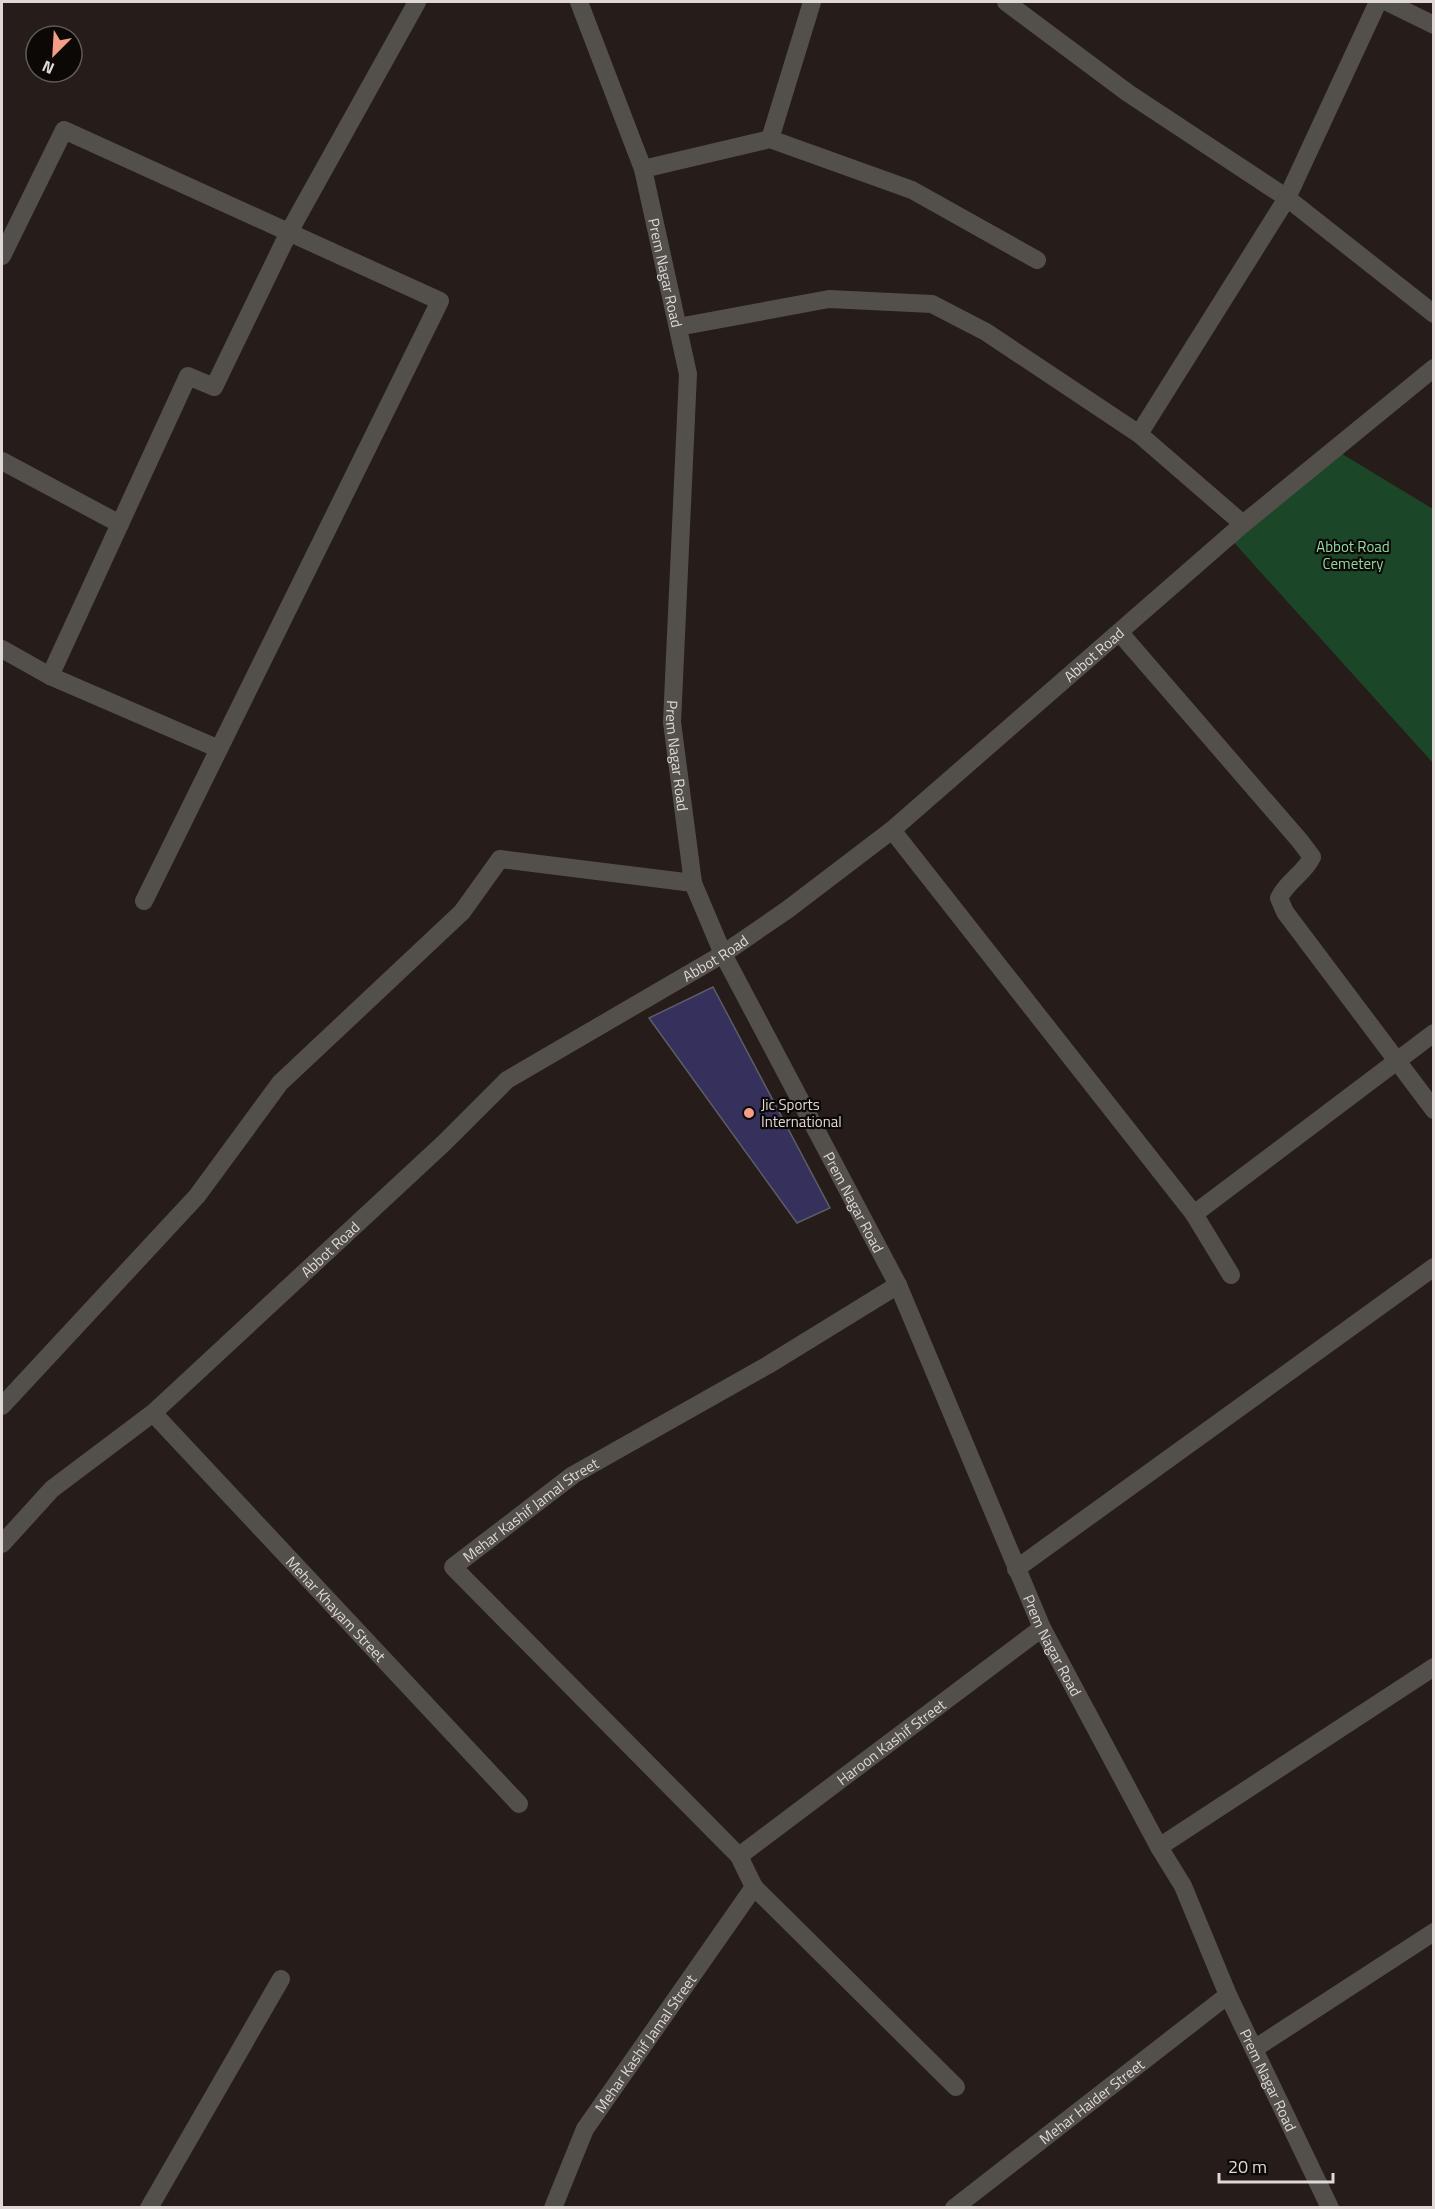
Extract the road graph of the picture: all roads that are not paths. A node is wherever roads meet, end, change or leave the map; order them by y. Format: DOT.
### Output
graph roads {
  1 [pos="417,2"];
  2 [pos="579,2"];
  3 [pos="812,2"];
  4 [pos="1006,2"];
  5 [pos="1378,2"];
  6 [pos="1387,2"];
  7 [pos="1434,25"];
  8 [pos="770,139"];
  9 [pos="643,169"];
  10 [pos="1287,198"];
  11 [pos="289,232"];
  12 [pos="2,256"];
  13 [pos="1037,260"];
  14 [pos="1434,314"];
  15 [pos="678,327"];
  16 [pos="1434,368"];
  17 [pos="1139,434"];
  18 [pos="2,461"];
  19 [pos="120,524"];
  20 [pos="1243,524"];
  21 [pos="1120,633"];
  22 [pos="2,649"];
  23 [pos="50,676"];
  24 [pos="219,749"];
  25 [pos="892,830"];
  26 [pos="693,883"];
  27 [pos="144,901"];
  28 [pos="723,954"];
  29 [pos="1434,1033"];
  30 [pos="1397,1060"];
  31 [pos="1434,1110"];
  32 [pos="1194,1214"];
  33 [pos="1434,1267"];
  34 [pos="1232,1275"];
  35 [pos="898,1285"];
  36 [pos="2,1406"];
  37 [pos="153,1413"];
  38 [pos="2,1544"];
  39 [pos="1016,1569"];
  40 [pos="1042,1628"];
  41 [pos="1434,1667"];
  42 [pos="519,1804"];
  43 [pos="1159,1847"];
  44 [pos="739,1856"];
  45 [pos="754,1887"];
  46 [pos="1434,1932"];
  47 [pos="281,1979"];
  48 [pos="1228,1995"];
  49 [pos="1254,2049"];
  50 [pos="956,2087"];
  51 [pos="149,2208"];
  52 [pos="553,2208"];
  53 [pos="954,2208"];
  54 [pos="1330,2208"];
  1 -- 11 [label="street"];
  2 -- 9 [label="street, Prem Nagar Road"];
  3 -- 8 [label="street"];
  4 -- 10 [label="street"];
  5 -- 10 [label="street"];
  6 -- 7 [label="street"];
  8 -- 9 [label="street"];
  8 -- 13 [label="street"];
  9 -- 15 [label="street, Prem Nagar Road"];
  10 -- 14 [label="street"];
  10 -- 17 [label="street"];
  11 -- 12 [label="street"];
  11 -- 19 [label="street"];
  11 -- 24 [label="street"];
  15 -- 17 [label="street"];
  15 -- 26 [label="street, Prem Nagar Road"];
  16 -- 20 [label="street, Abbot Road"];
  17 -- 20 [label="street"];
  18 -- 19 [label="street"];
  19 -- 23 [label="street"];
  20 -- 21 [label="street, Abbot Road"];
  21 -- 25 [label="street, Abbot Road"];
  21 -- 30 [label="street"];
  22 -- 23 [label="street"];
  23 -- 24 [label="street"];
  24 -- 27 [label="street"];
  25 -- 28 [label="street, Abbot Road"];
  25 -- 32 [label="street"];
  26 -- 28 [label="street, Prem Nagar Road"];
  26 -- 36 [label="street"];
  28 -- 35 [label="street, Prem Nagar Road"];
  28 -- 37 [label="street, Abbot Road"];
  29 -- 30 [label="street"];
  30 -- 31 [label="street"];
  30 -- 32 [label="street"];
  32 -- 34 [label="street"];
  33 -- 39 [label="street"];
  35 -- 39 [label="street, Prem Nagar Road"];
  35 -- 44 [label="street, Mehar Kashif Jamal Street"];
  37 -- 38 [label="street, Abbot Road"];
  37 -- 42 [label="street, Mehar Khayam Street"];
  39 -- 40 [label="street, Prem Nagar Road"];
  40 -- 43 [label="street, Prem Nagar Road"];
  40 -- 44 [label="street, Haroon Kashif Street"];
  41 -- 43 [label="street"];
  43 -- 48 [label="street, Prem Nagar Road"];
  44 -- 45 [label="street, Mehar Kashif Jamal Street"];
  45 -- 50 [label="street, Mehar Kashif Jamal Street"];
  45 -- 52 [label="street, Mehar Kashif Jamal Street"];
  46 -- 49 [label="street"];
  47 -- 51 [label="street"];
  48 -- 49 [label="street, Prem Nagar Road"];
  48 -- 53 [label="street, Mehar Haider Street"];
  49 -- 54 [label="street, Prem Nagar Road"];
}
